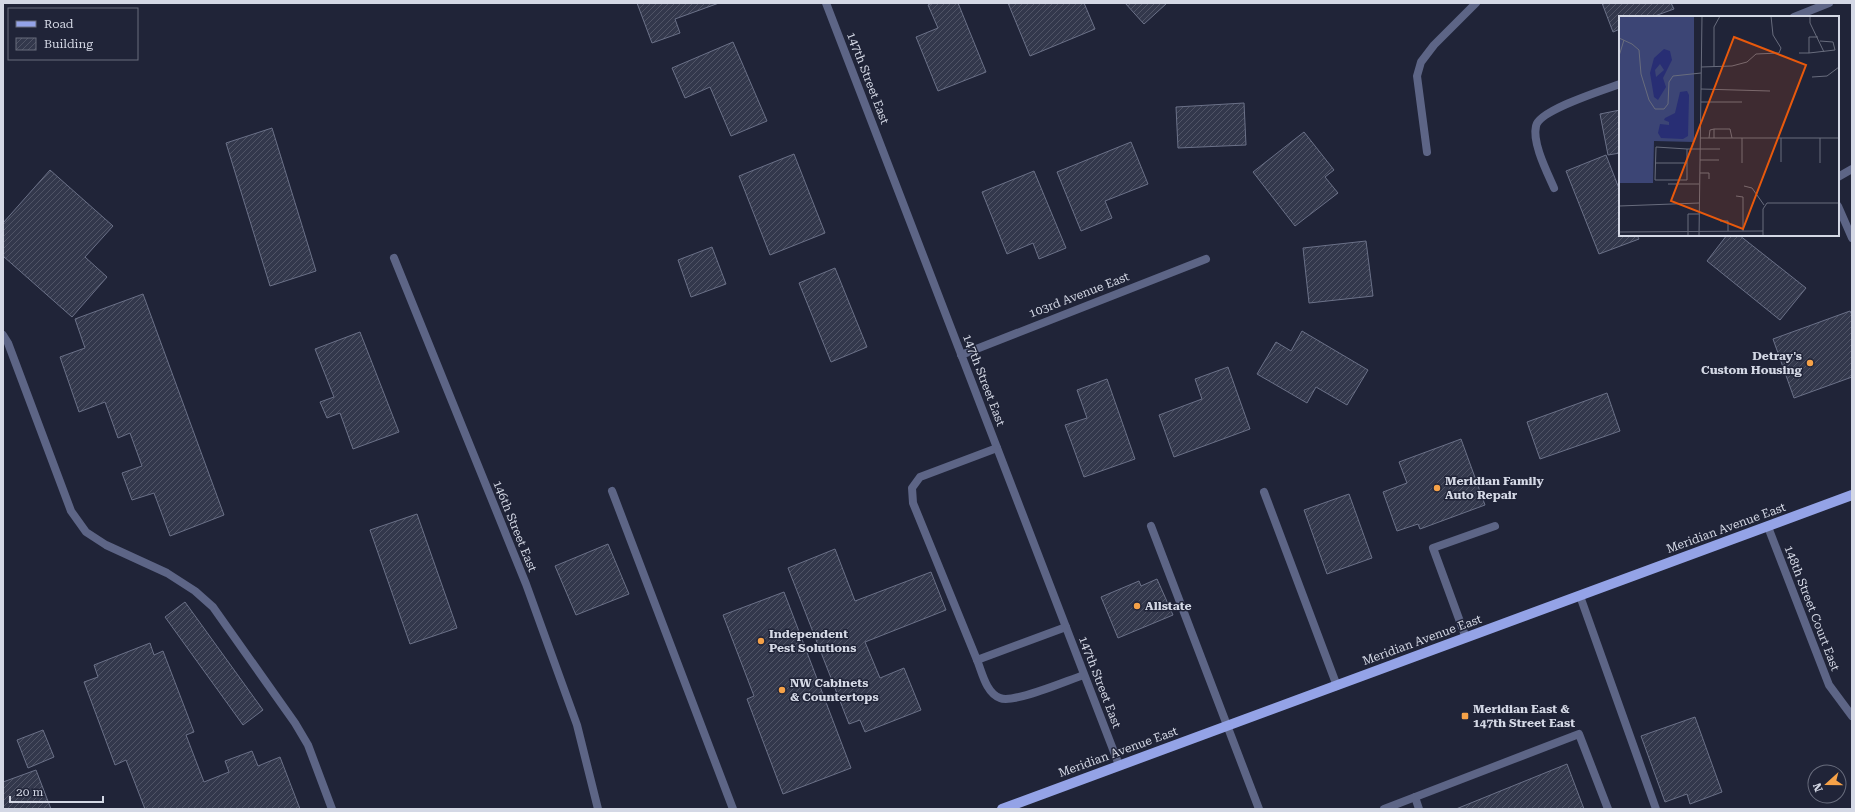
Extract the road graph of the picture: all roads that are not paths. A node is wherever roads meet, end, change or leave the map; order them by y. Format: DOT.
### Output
graph roads {
  1 [pos="826,3"];
  2 [pos="1476,3"];
  3 [pos="1829,3"];
  4 [pos="1796,16"];
  5 [pos="1619,84"];
  6 [pos="1427,152"];
  7 [pos="1852,169"];
  8 [pos="1839,176"];
  9 [pos="1554,188"];
  10 [pos="1839,208"];
  11 [pos="1852,238"];
  12 [pos="394,258"];
  13 [pos="1206,259"];
  14 [pos="3,335"];
  15 [pos="961,355"];
  16 [pos="997,448"];
  17 [pos="612,491"];
  18 [pos="1264,492"];
  19 [pos="1852,495"];
  20 [pos="1151,526"];
  21 [pos="1495,526"];
  22 [pos="1768,527"];
  23 [pos="1580,596"];
  24 [pos="1066,628"];
  25 [pos="1466,638"];
  26 [pos="977,660"];
  27 [pos="1084,675"];
  28 [pos="1337,686"];
  29 [pos="1852,716"];
  30 [pos="1227,726"];
  31 [pos="1119,766"];
  32 [pos="1415,797"];
  33 [pos="332,809"];
  34 [pos="598,809"];
  35 [pos="733,809"];
  36 [pos="1002,809"];
  37 [pos="1259,809"];
  38 [pos="1384,809"];
  39 [pos="1420,809"];
  40 [pos="1608,809"];
  41 [pos="1656,809"];
  1 -- 15 [label="street, 147th Street East"];
  2 -- 6 [label="street"];
  3 -- 4 [label="street"];
  5 -- 9 [label="street"];
  7 -- 8 [label="street"];
  10 -- 11 [label="street"];
  12 -- 34 [label="street, 146th Street East"];
  13 -- 15 [label="street, 103rd Avenue East"];
  14 -- 33 [label="street"];
  15 -- 16 [label="street, 147th Street East"];
  16 -- 24 [label="street, 147th Street East"];
  16 -- 26 [label="street"];
  17 -- 35 [label="street"];
  18 -- 28 [label="street"];
  19 -- 22 [label="main road, Meridian Avenue East"];
  20 -- 30 [label="street"];
  21 -- 25 [label="street"];
  22 -- 23 [label="main road, Meridian Avenue East"];
  22 -- 29 [label="street, 148th Street Court East"];
  23 -- 25 [label="main road, Meridian Avenue East"];
  23 -- 41 [label="street"];
  24 -- 26 [label="street"];
  24 -- 27 [label="street, 147th Street East"];
  25 -- 28 [label="main road, Meridian Avenue East"];
  26 -- 27 [label="street"];
  27 -- 31 [label="street, 147th Street East"];
  28 -- 30 [label="main road, Meridian Avenue East"];
  30 -- 31 [label="main road, Meridian Avenue East"];
  30 -- 37 [label="street"];
  31 -- 36 [label="main road, Meridian Avenue East"];
  32 -- 38 [label="street"];
  32 -- 39 [label="street"];
  32 -- 40 [label="street"];
}
